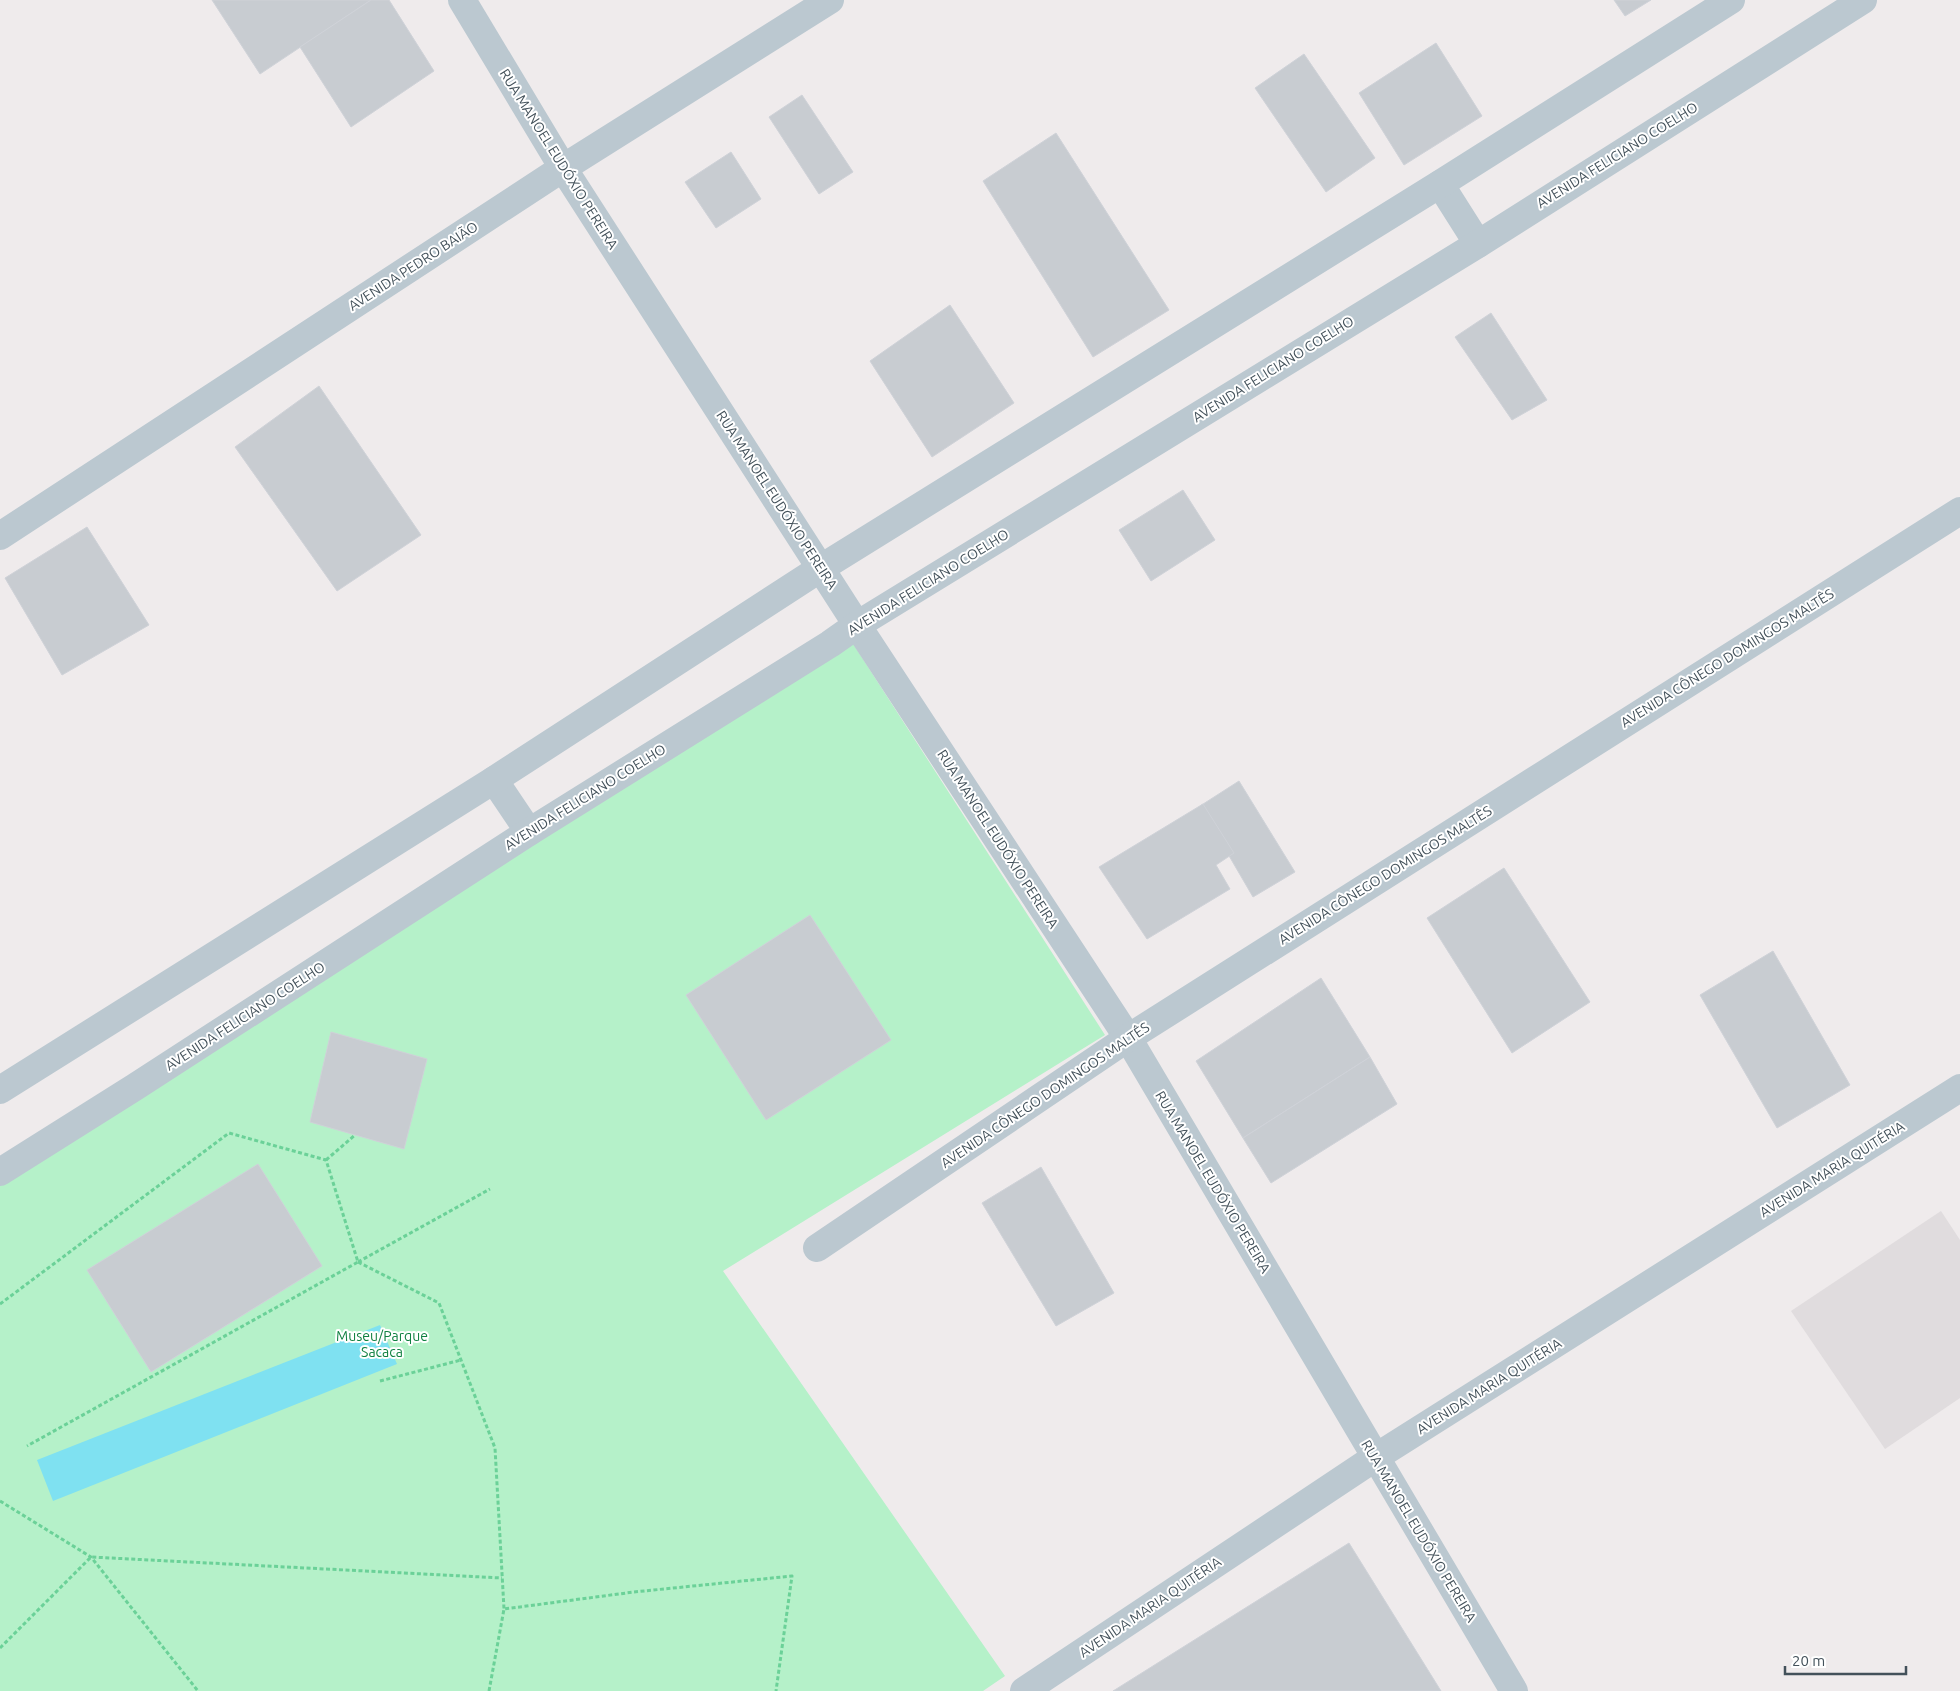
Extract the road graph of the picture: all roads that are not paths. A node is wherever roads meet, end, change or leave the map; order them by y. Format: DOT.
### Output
graph roads {
  1 [pos="462,0"];
  2 [pos="830,0"];
  3 [pos="1731,0"];
  4 [pos="1863,0"];
  5 [pos="563,168"];
  6 [pos="1440,184"];
  7 [pos="1478,244"];
  8 [pos="1960,511"];
  9 [pos="0,536"];
  10 [pos="821,568"];
  11 [pos="857,625"];
  12 [pos="494,780"];
  13 [pos="529,832"];
  14 [pos="1128,1038"];
  15 [pos="1960,1088"];
  16 [pos="0,1090"];
  17 [pos="0,1172"];
  18 [pos="817,1248"];
  19 [pos="1376,1457"];
  20 [pos="1024,1691"];
  21 [pos="1514,1691"];
  1 -- 5 [label="street, RUA MANOEL EUDÓXIO PEREIRA"];
  2 -- 5 [label="street, AVENIDA PEDRO BAIÃO"];
  3 -- 6 [label="street"];
  4 -- 7 [label="street, AVENIDA FELICIANO COELHO"];
  5 -- 9 [label="street, AVENIDA PEDRO BAIÃO"];
  5 -- 10 [label="street, RUA MANOEL EUDÓXIO PEREIRA"];
  6 -- 7 [label="street"];
  6 -- 10 [label="street"];
  7 -- 11 [label="street, AVENIDA FELICIANO COELHO"];
  8 -- 14 [label="street, AVENIDA CÔNEGO DOMINGOS MALTÊS"];
  10 -- 11 [label="street, RUA MANOEL EUDÓXIO PEREIRA"];
  10 -- 12 [label="street"];
  11 -- 13 [label="street, AVENIDA FELICIANO COELHO"];
  11 -- 14 [label="street, RUA MANOEL EUDÓXIO PEREIRA"];
  12 -- 13 [label="street"];
  12 -- 16 [label="street"];
  13 -- 17 [label="street, AVENIDA FELICIANO COELHO"];
  14 -- 18 [label="street, AVENIDA CÔNEGO DOMINGOS MALTÊS"];
  14 -- 19 [label="street, RUA MANOEL EUDÓXIO PEREIRA"];
  15 -- 19 [label="street, AVENIDA MARIA QUITÉRIA"];
  19 -- 20 [label="street, AVENIDA MARIA QUITÉRIA"];
  19 -- 21 [label="street, RUA MANOEL EUDÓXIO PEREIRA"];
}
